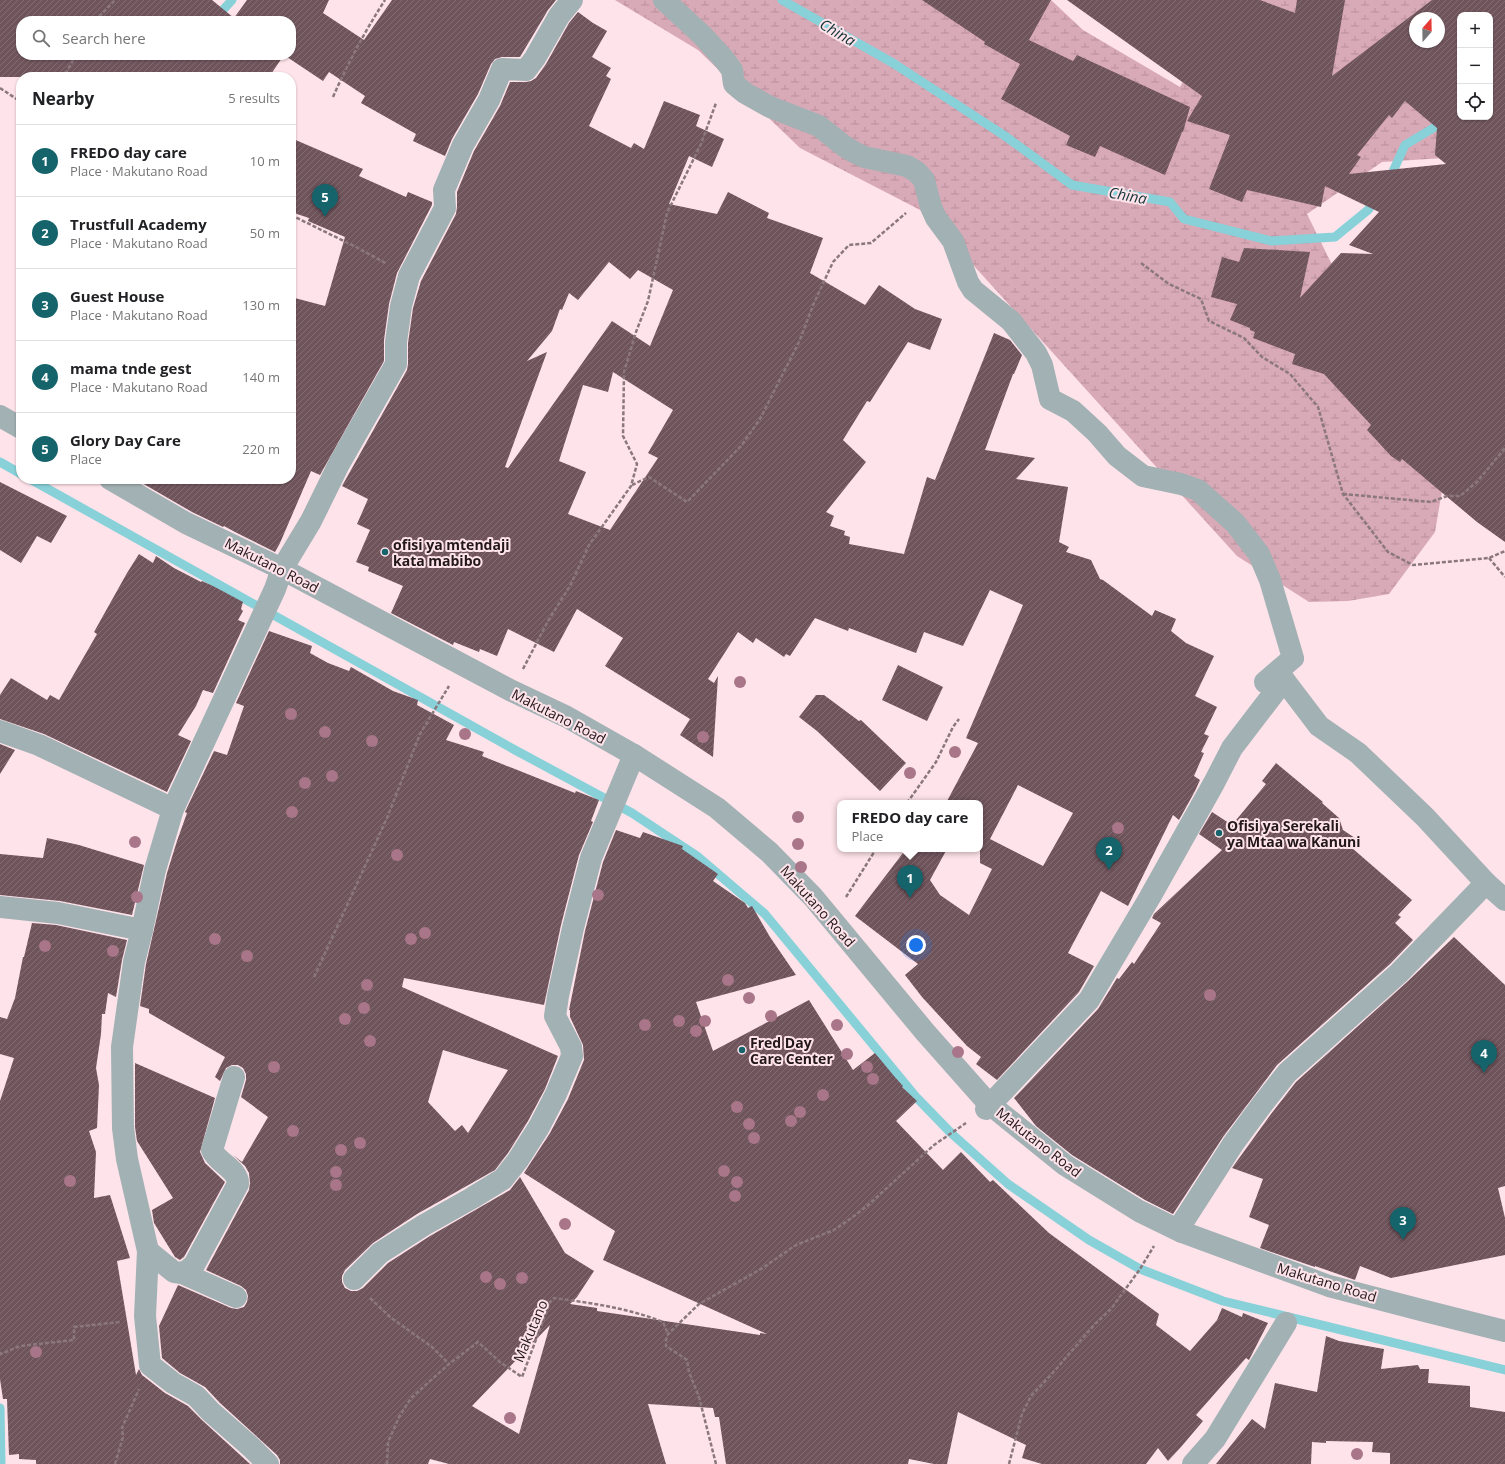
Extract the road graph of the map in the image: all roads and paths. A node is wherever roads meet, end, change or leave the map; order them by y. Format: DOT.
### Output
graph roads {
  1 [pos="115,0"];
  2 [pos="385,0"];
  3 [pos="572,0"];
  4 [pos="664,0"];
  5 [pos="100,16"];
  6 [pos="73,60"];
  7 [pos="66,72"];
  8 [pos="734,84"];
  9 [pos="0,88"];
  10 [pos="333,97"];
  11 [pos="16,99"];
  12 [pos="927,195"];
  13 [pos="296,217"];
  14 [pos="1140,263"];
  15 [pos="409,276"];
  16 [pos="0,416"];
  17 [pos="16,425"];
  18 [pos="1505,448"];
  19 [pos="119,484"];
  20 [pos="631,486"];
  21 [pos="1343,494"];
  22 [pos="1505,550"];
  23 [pos="1489,558"];
  24 [pos="282,569"];
  25 [pos="1505,577"];
  26 [pos="462,664"];
  27 [pos="1284,680"];
  28 [pos="510,690"];
  29 [pos="959,719"];
  30 [pos="0,732"];
  31 [pos="634,756"];
  32 [pos="909,800"];
  33 [pos="173,809"];
  34 [pos="874,852"];
  35 [pos="1486,882"];
  36 [pos="1505,900"];
  37 [pos="1,911"];
  38 [pos="832,920"];
  39 [pos="142,930"];
  40 [pos="314,977"];
  41 [pos="234,1077"];
  42 [pos="988,1107"];
  43 [pos="1174,1229"];
  44 [pos="148,1251"];
  45 [pos="182,1273"];
  46 [pos="354,1279"];
  47 [pos="236,1297"];
  48 [pos="145,1316"];
  49 [pos="1286,1323"];
  50 [pos="1505,1331"];
  51 [pos="668,1334"];
  52 [pos="0,1352"];
  53 [pos="450,1364"];
  54 [pos="150,1365"];
  55 [pos="1196,1463"];
  56 [pos="115,1464"];
  57 [pos="268,1464"];
  58 [pos="387,1464"];
  59 [pos="716,1464"];
  60 [pos="1009,1464"];
  1 -- 5 [label="path"];
  2 -- 10 [label="path"];
  3 -- 15 [label="street"];
  4 -- 8 [label="street"];
  6 -- 7 [label="path"];
  8 -- 12 [label="street"];
  8 -- 20 [label="path"];
  9 -- 11 [label="path"];
  12 -- 20 [label="path"];
  12 -- 27 [label="street"];
  13 -- 15 [label="path"];
  14 -- 21 [label="path"];
  15 -- 24 [label="street"];
  16 -- 17 [label="street"];
  18 -- 21 [label="path"];
  19 -- 24 [label="street, Makutano Road"];
  20 -- 28 [label="path"];
  21 -- 23 [label="path"];
  22 -- 23 [label="path"];
  23 -- 25 [label="path"];
  24 -- 26 [label="street, Makutano Road"];
  24 -- 33 [label="street"];
  26 -- 28 [label="street, Makutano Road"];
  26 -- 40 [label="path"];
  27 -- 35 [label="street"];
  27 -- 42 [label="street"];
  28 -- 31 [label="street, Makutano Road"];
  29 -- 32 [label="path"];
  30 -- 33 [label="street"];
  31 -- 38 [label="street, Makutano Road"];
  31 -- 46 [label="street"];
  33 -- 39 [label="street"];
  34 -- 38 [label="path"];
  35 -- 36 [label="street"];
  35 -- 43 [label="street"];
  37 -- 39 [label="street"];
  38 -- 42 [label="street, Makutano Road"];
  39 -- 44 [label="street"];
  41 -- 45 [label="street"];
  42 -- 43 [label="street, Makutano Road"];
  42 -- 51 [label="path"];
  43 -- 50 [label="street, Makutano Road"];
  43 -- 60 [label="path"];
  44 -- 45 [label="street"];
  44 -- 48 [label="street"];
  45 -- 47 [label="street"];
  46 -- 53 [label="path"];
  48 -- 52 [label="path"];
  48 -- 54 [label="street"];
  49 -- 55 [label="street"];
  51 -- 53 [label="path, Makutano"];
  51 -- 59 [label="path"];
  53 -- 58 [label="path, Makutano"];
  54 -- 56 [label="path"];
  54 -- 57 [label="street"];
}
